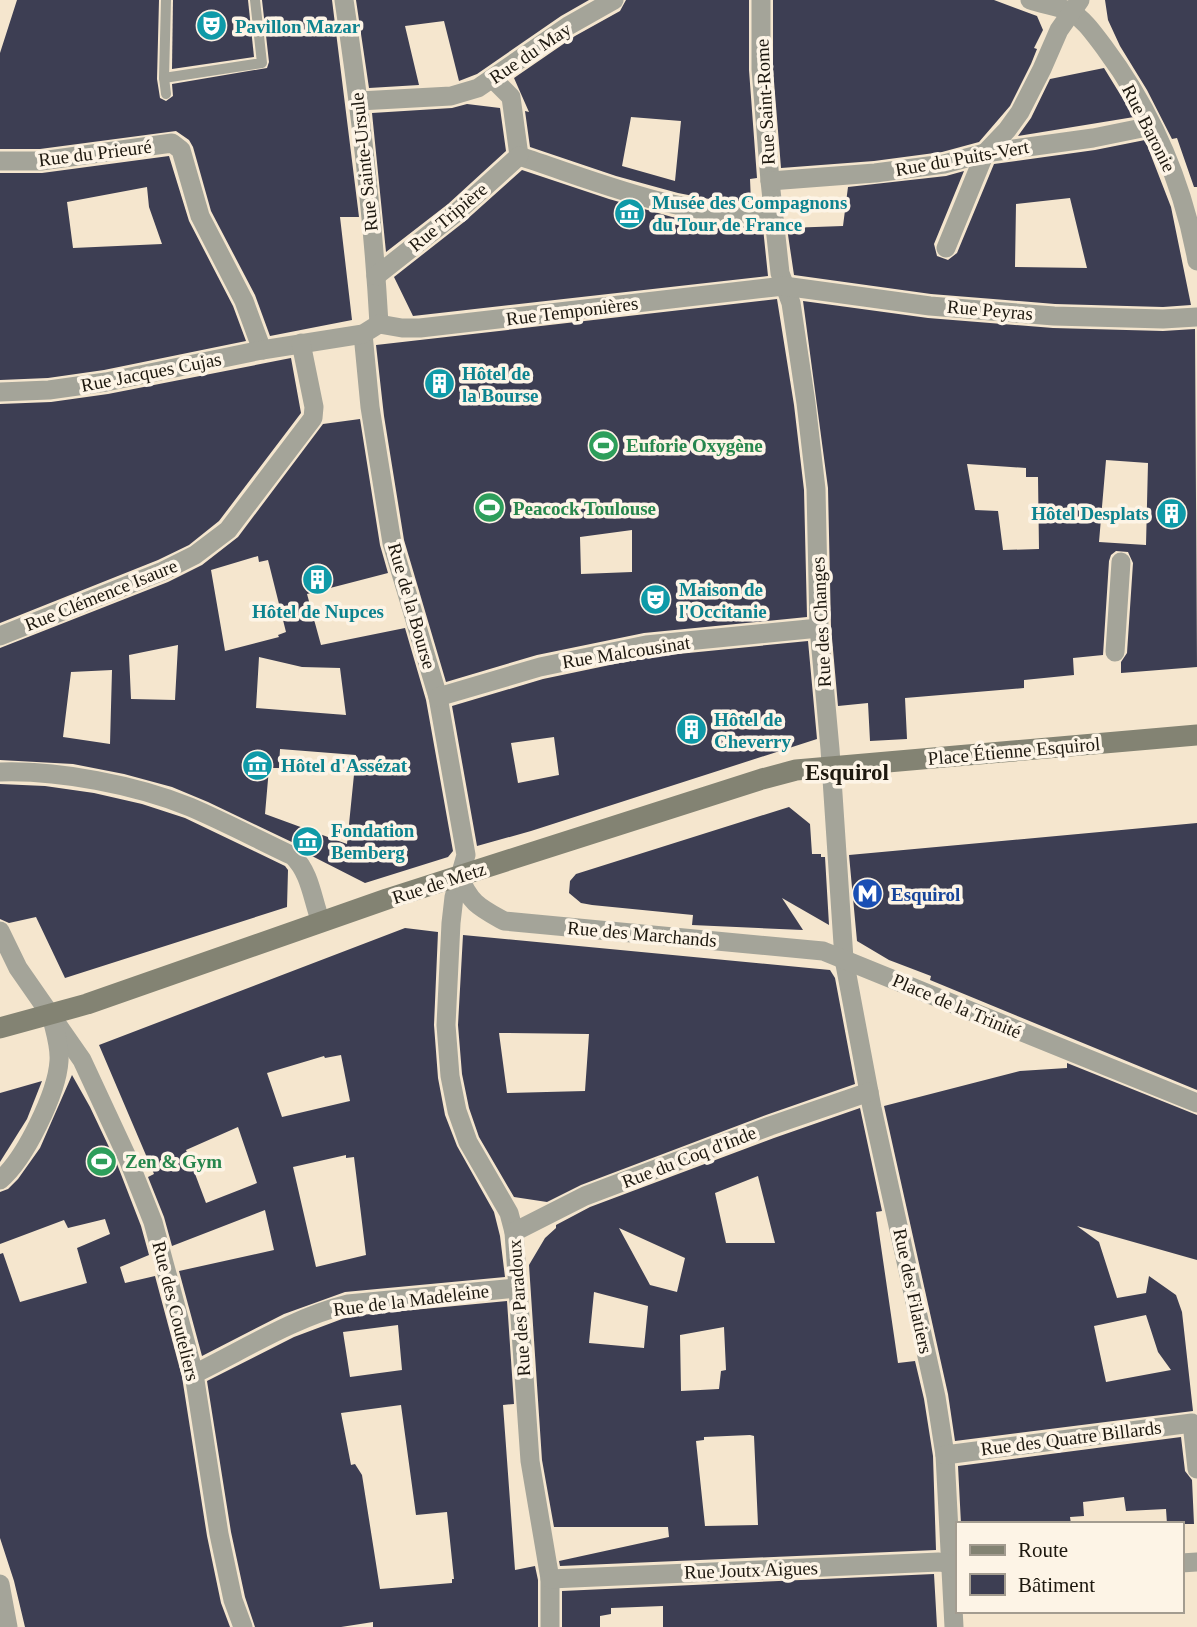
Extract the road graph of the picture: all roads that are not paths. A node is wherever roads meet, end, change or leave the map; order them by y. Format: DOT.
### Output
graph roads {
  1 [pos="166,0"];
  2 [pos="255,0"];
  3 [pos="344,0"];
  4 [pos="614,0"];
  5 [pos="761,0"];
  6 [pos="1030,0"];
  7 [pos="1075,6"];
  8 [pos="164,78"];
  9 [pos="493,79"];
  10 [pos="166,94"];
  11 [pos="359,102"];
  12 [pos="1152,126"];
  13 [pos="985,153"];
  14 [pos="519,156"];
  15 [pos="0,161"];
  16 [pos="770,181"];
  17 [pos="773,214"];
  18 [pos="946,248"];
  19 [pos="1197,261"];
  20 [pos="376,276"];
  21 [pos="784,286"];
  22 [pos="1197,317"];
  23 [pos="371,329"];
  24 [pos="301,343"];
  25 [pos="262,350"];
  26 [pos="0,392"];
  27 [pos="1121,562"];
  28 [pos="819,628"];
  29 [pos="0,636"];
  30 [pos="1115,652"];
  31 [pos="438,697"];
  32 [pos="1197,735"];
  33 [pos="831,766"];
  34 [pos="0,772"];
  35 [pos="459,876"];
  36 [pos="321,922"];
  37 [pos="0,931"];
  38 [pos="844,959"];
  39 [pos="51,1016"];
  40 [pos="0,1028"];
  41 [pos="869,1092"];
  42 [pos="1197,1103"];
  43 [pos="0,1180"];
  44 [pos="514,1232"];
  45 [pos="517,1287"];
  46 [pos="194,1374"];
  47 [pos="945,1455"];
  48 [pos="1197,1469"];
  49 [pos="954,1567"];
  50 [pos="550,1579"];
  51 [pos="0,1584"];
  52 [pos="8,1627"];
  53 [pos="243,1627"];
  54 [pos="550,1627"];
  55 [pos="954,1627"];
  1 -- 8 [label="lane"];
  2 -- 8 [label="lane"];
  3 -- 11 [label="street, Rue Sainte-Ursule"];
  4 -- 9 [label="street, Rue du May"];
  5 -- 16 [label="street, Rue Saint-Rome"];
  6 -- 7 [label="street"];
  7 -- 12 [label="street, Rue Baronie"];
  7 -- 13 [label="street"];
  8 -- 10 [label="lane"];
  9 -- 11 [label="street, Rue du May"];
  9 -- 14 [label="street"];
  11 -- 20 [label="street, Rue Sainte-Ursule"];
  12 -- 13 [label="street, Rue du Puits-Vert"];
  12 -- 19 [label="street, Rue Baronie"];
  13 -- 16 [label="street, Rue du Puits-Vert"];
  13 -- 18 [label="street"];
  14 -- 17 [label="street"];
  14 -- 20 [label="street, Rue Tripière"];
  15 -- 25 [label="street, Rue du Prieuré"];
  16 -- 17 [label="street, Rue Saint-Rome"];
  17 -- 21 [label="street, Rue Saint-Rome"];
  20 -- 23 [label="street, Rue Sainte-Ursule"];
  21 -- 22 [label="street, Rue Peyras"];
  21 -- 23 [label="street, Rue Temponières"];
  21 -- 28 [label="street, Rue des Changes"];
  23 -- 24 [label="street, Rue Temponières"];
  23 -- 31 [label="street, Rue de la Bourse"];
  24 -- 25 [label="street, Rue Jacques Cujas"];
  24 -- 29 [label="street, Rue Clémence Isaure"];
  25 -- 26 [label="street, Rue Jacques Cujas"];
  27 -- 30 [label="street"];
  28 -- 31 [label="street, Rue Malcousinat"];
  28 -- 33 [label="street, Rue des Changes"];
  31 -- 35 [label="street, Rue de la Bourse"];
  32 -- 33 [label="street, Place Étienne Esquirol"];
  33 -- 35 [label="street, Rue de Metz"];
  33 -- 38 [label="street, Rue des Changes"];
  34 -- 36 [label="street"];
  35 -- 36 [label="street, Rue de Metz"];
  35 -- 38 [label="street, Rue des Marchands"];
  35 -- 44 [label="street, Rue des Paradoux"];
  36 -- 39 [label="street, Rue de Metz"];
  37 -- 39 [label="street, Rue des Couteliers"];
  38 -- 41 [label="street, Rue des Filatiers"];
  38 -- 42 [label="street, Place de la Trinité"];
  39 -- 40 [label="street, Rue de Metz"];
  39 -- 43 [label="street"];
  39 -- 46 [label="street, Rue des Couteliers"];
  41 -- 44 [label="street, Rue du Coq d'Inde"];
  41 -- 47 [label="street, Rue des Filatiers"];
  44 -- 45 [label="street, Rue des Paradoux"];
  45 -- 46 [label="street, Rue de la Madeleine"];
  45 -- 50 [label="street, Rue des Paradoux"];
  46 -- 53 [label="street, Rue des Couteliers"];
  47 -- 48 [label="street, Rue des Quatre Billards"];
  47 -- 49 [label="street, Rue des Filatiers"];
  49 -- 50 [label="street, Rue Joutx Aigues"];
  49 -- 55 [label="street, Rue des Filatiers"];
  50 -- 54 [label="street, Rue des Paradoux"];
  51 -- 52 [label="street"];
}
